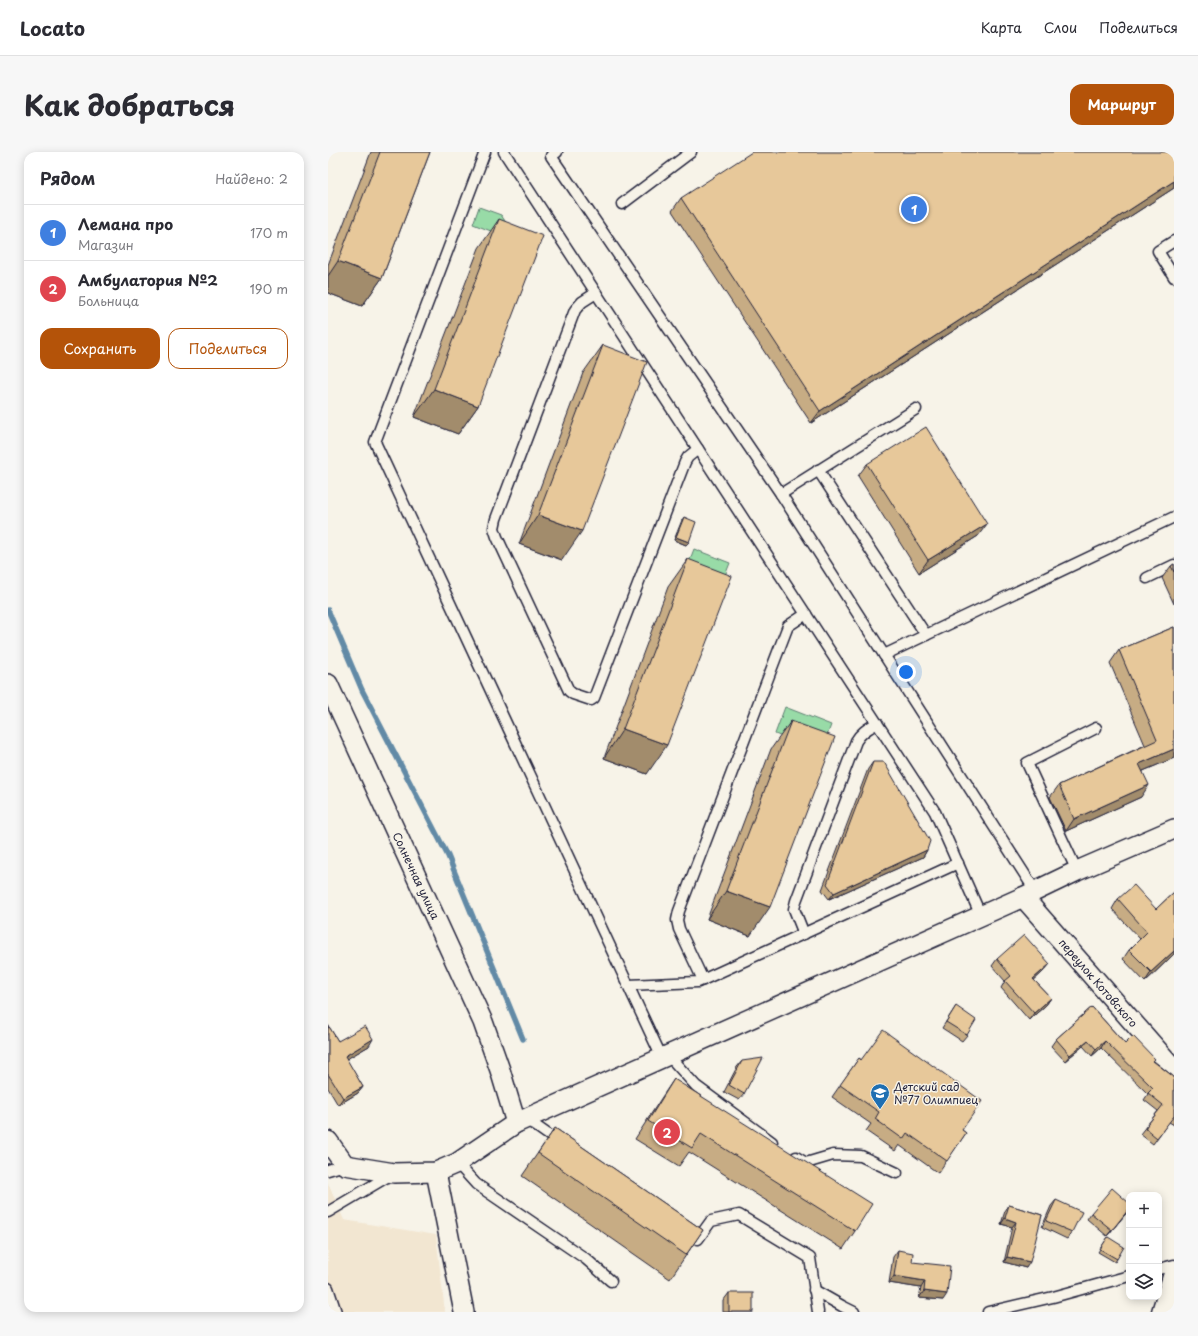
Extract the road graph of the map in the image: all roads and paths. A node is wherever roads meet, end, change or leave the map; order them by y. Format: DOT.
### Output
graph roads {
  1 [pos="485,152"];
  2 [pos="504,152"];
  3 [pos="557,152"];
  4 [pos="691,152"];
  5 [pos="622,204"];
  6 [pos="1174,241"];
  7 [pos="1174,277"];
  8 [pos="596,293"];
  9 [pos="916,408"];
  10 [pos="698,449"];
  11 [pos="818,470"];
  12 [pos="780,494"];
  13 [pos="1174,517"];
  14 [pos="1174,565"];
  15 [pos="1147,578"];
  16 [pos="806,614"];
  17 [pos="926,635"];
  18 [pos="884,655"];
  19 [pos="328,684"];
  20 [pos="877,723"];
  21 [pos="1096,728"];
  22 [pos="1174,829"];
  23 [pos="958,863"];
  24 [pos="1077,871"];
  25 [pos="1030,894"];
  26 [pos="981,916"];
  27 [pos="804,934"];
  28 [pos="703,980"];
  29 [pos="628,985"];
  30 [pos="665,1056"];
  31 [pos="1174,1069"];
  32 [pos="521,1121"];
  33 [pos="328,1140"];
  34 [pos="570,1150"];
  35 [pos="456,1163"];
  36 [pos="337,1168"];
  37 [pos="394,1172"];
  38 [pos="436,1172"];
  39 [pos="898,1173"];
  40 [pos="328,1212"];
  41 [pos="678,1226"];
  42 [pos="1174,1265"];
  43 [pos="1162,1267"];
  44 [pos="1126,1277"];
  45 [pos="1174,1277"];
  46 [pos="611,1281"];
  47 [pos="328,1288"];
  48 [pos="814,1290"];
  49 [pos="336,1312"];
  50 [pos="464,1312"];
  51 [pos="818,1312"];
  52 [pos="854,1312"];
  53 [pos="988,1312"];
  54 [pos="1163,1312"];
  1 -- 29 [label="lane"];
  2 -- 8 [label="lane"];
  3 -- 12 [label="lane"];
  4 -- 5 [label="lane"];
  6 -- 7 [label="lane"];
  8 -- 10 [label="lane"];
  8 -- 10 [label="lane"];
  9 -- 11 [label="lane"];
  10 -- 16 [label="lane"];
  11 -- 12 [label="lane"];
  11 -- 17 [label="lane"];
  12 -- 18 [label="lane"];
  13 -- 17 [label="lane"];
  14 -- 15 [label="lane"];
  16 -- 20 [label="lane"];
  16 -- 28 [label="lane"];
  17 -- 18 [label="lane"];
  18 -- 25 [label="lane"];
  19 -- 32 [label="street, Солнечная улица"];
  20 -- 23 [label="lane"];
  20 -- 27 [label="lane"];
  21 -- 24 [label="lane"];
  22 -- 24 [label="street"];
  23 -- 26 [label="lane"];
  23 -- 27 [label="lane"];
  24 -- 25 [label="street"];
  25 -- 26 [label="street"];
  25 -- 31 [label="street, переулок Котовского"];
  26 -- 30 [label="street"];
  27 -- 28 [label="lane"];
  28 -- 29 [label="lane"];
  29 -- 30 [label="lane"];
  30 -- 32 [label="street"];
  30 -- 39 [label="lane"];
  32 -- 34 [label="lane"];
  32 -- 35 [label="street"];
  33 -- 36 [label="street"];
  35 -- 38 [label="street"];
  35 -- 46 [label="lane"];
  36 -- 37 [label="street"];
  37 -- 38 [label="street"];
  37 -- 40 [label="lane"];
  38 -- 50 [label="street"];
  41 -- 48 [label="lane"];
  42 -- 43 [label="lane"];
  44 -- 53 [label="lane"];
  45 -- 54 [label="highway"];
  47 -- 49 [label="lane"];
  48 -- 51 [label="lane"];
  48 -- 52 [label="lane"];
}
